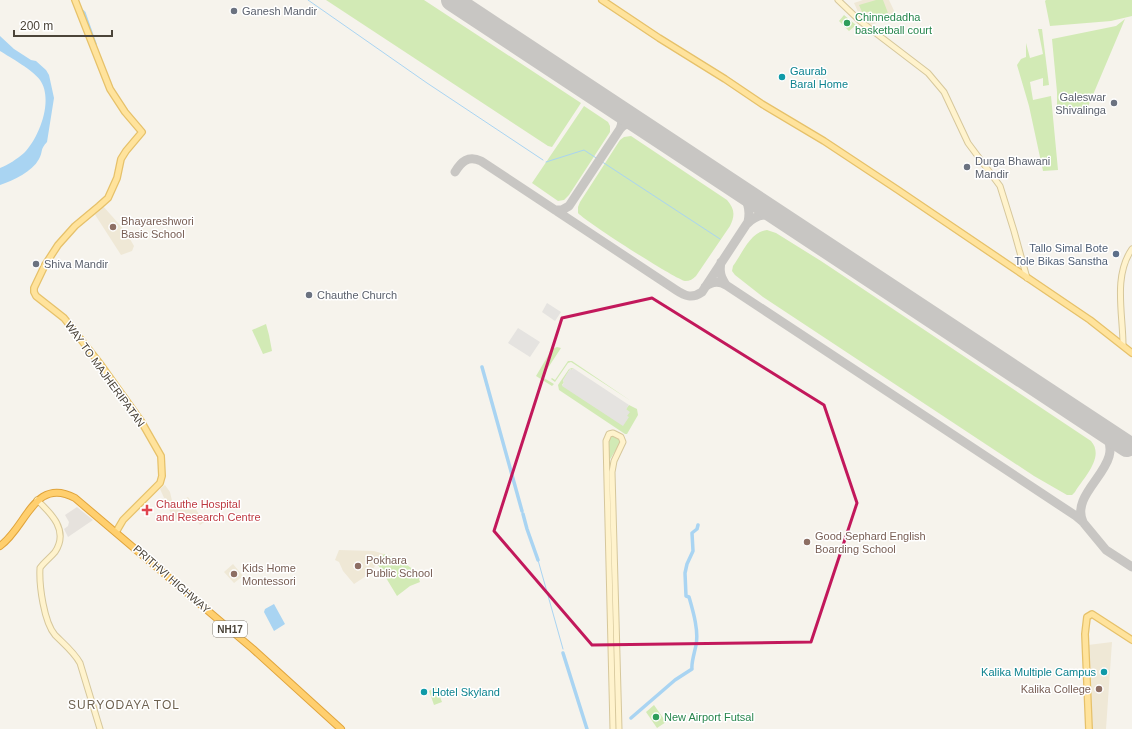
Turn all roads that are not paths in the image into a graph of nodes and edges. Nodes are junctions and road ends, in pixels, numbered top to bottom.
1 (75, 0) edge
2 (602, 0) edge
3 (838, 0) edge
4 (1132, 249) edge
5 (1027, 278) junction
6 (1123, 345) junction
7 (1132, 353) edge
8 (37, 500) junction
9 (116, 532) junction
10 (0, 546) edge
11 (1132, 640) edge
12 (100, 729) edge
13 (341, 729) edge
14 (613, 729) edge
15 (619, 729) edge
16 (1089, 729) edge

1 - 9 main road, WAY TO MAJHERIPATAN
2 - 5 main road
3 - 5 street
4 - 6 street
5 - 6 main road
6 - 7 main road
8 - 9 highway, PRITHVI HIGHWAY / NH17
8 - 10 highway
8 - 12 street
9 - 13 highway, PRITHVI HIGHWAY / NH17
11 - 16 main road
14 - 15 street

